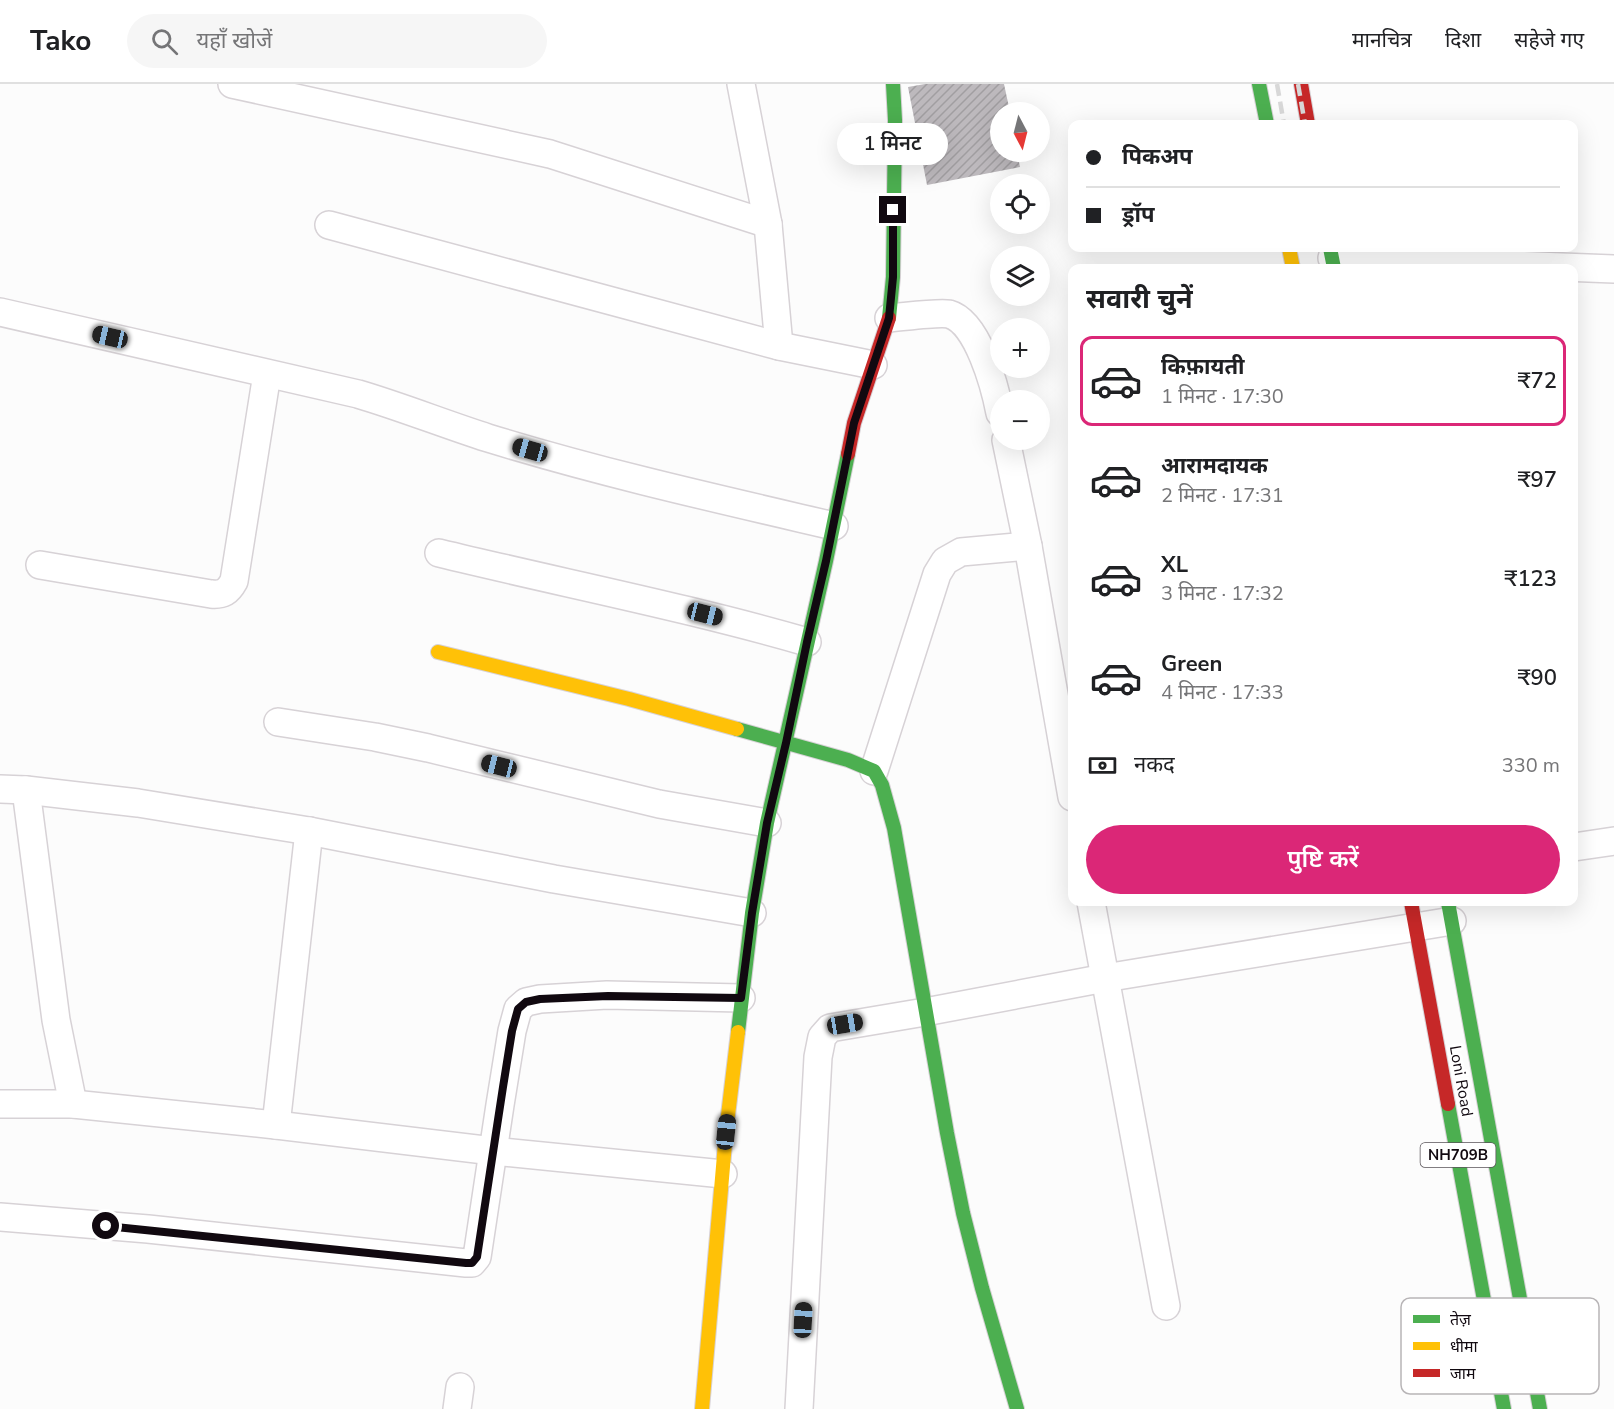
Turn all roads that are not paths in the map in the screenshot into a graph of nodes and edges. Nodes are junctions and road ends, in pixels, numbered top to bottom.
1 (232, 84) edge
2 (741, 84) edge
3 (893, 84) edge
4 (1259, 84) edge
5 (1301, 84) edge
6 (1266, 120) edge
7 (1307, 120) edge
8 (768, 224) junction
9 (330, 225) dead end
10 (1332, 258) edge
11 (1486, 264) edge
12 (1578, 268) edge
13 (1614, 269) edge
14 (0, 312) edge
15 (889, 318) junction
16 (779, 346) junction
17 (873, 365) junction
18 (267, 374) junction
19 (995, 390) edge
20 (1008, 450) edge
21 (834, 526) junction
22 (1028, 546) junction
23 (439, 553) dead end
24 (40, 565) dead end
25 (807, 642) junction
26 (438, 652) dead end
27 (278, 722) dead end
28 (786, 743) junction
29 (874, 771) junction
30 (1068, 774) edge
31 (13, 789) edge
32 (767, 823) junction
33 (309, 831) junction
34 (1614, 841) edge
35 (1578, 846) edge
36 (1092, 906) edge
37 (1450, 911) edge
38 (752, 913) junction
39 (1414, 914) edge
40 (1105, 978) junction
41 (741, 998) junction
42 (926, 1012) junction
43 (0, 1104) edge
44 (73, 1104) junction
45 (276, 1125) junction
46 (492, 1151) junction
47 (723, 1174) junction
48 (0, 1216) edge
49 (1484, 1298) edge
50 (1520, 1298) edge
51 (1166, 1306) dead end
52 (1501, 1394) edge
53 (1537, 1394) edge
54 (702, 1409) edge
55 (799, 1409) edge
56 (1017, 1409) edge
57 (1504, 1409) edge
58 (1540, 1409) edge

1 - 8 street
2 - 8 street
3 - 15 main road
4 - 6 main road
5 - 7 main road
8 - 16 street
9 - 16 street
10 - 11 street
12 - 13 street
14 - 18 street
15 - 17 main road
15 - 19 street
16 - 17 street
17 - 21 main road
18 - 21 street
18 - 24 street
20 - 22 street
21 - 25 main road
22 - 29 street
22 - 30 street
23 - 25 street
25 - 28 main road
26 - 28 main road
27 - 32 street
28 - 29 main road
28 - 32 main road
29 - 42 main road
31 - 33 street
31 - 44 street
32 - 38 main road
33 - 38 street
33 - 45 street
34 - 35 street
36 - 40 street
37 - 39 street
37 - 50 main road, Loni Road / NH709B
38 - 41 main road
39 - 40 street
39 - 49 main road, Loni Road / NH709B
40 - 42 street
40 - 51 street
41 - 46 street
41 - 47 main road
42 - 55 street
42 - 56 main road
43 - 44 street
44 - 45 street
45 - 46 street
46 - 47 street
46 - 48 street
47 - 54 main road
52 - 57 main road, Loni Road / NH709B
53 - 58 main road, Loni Road / NH709B

